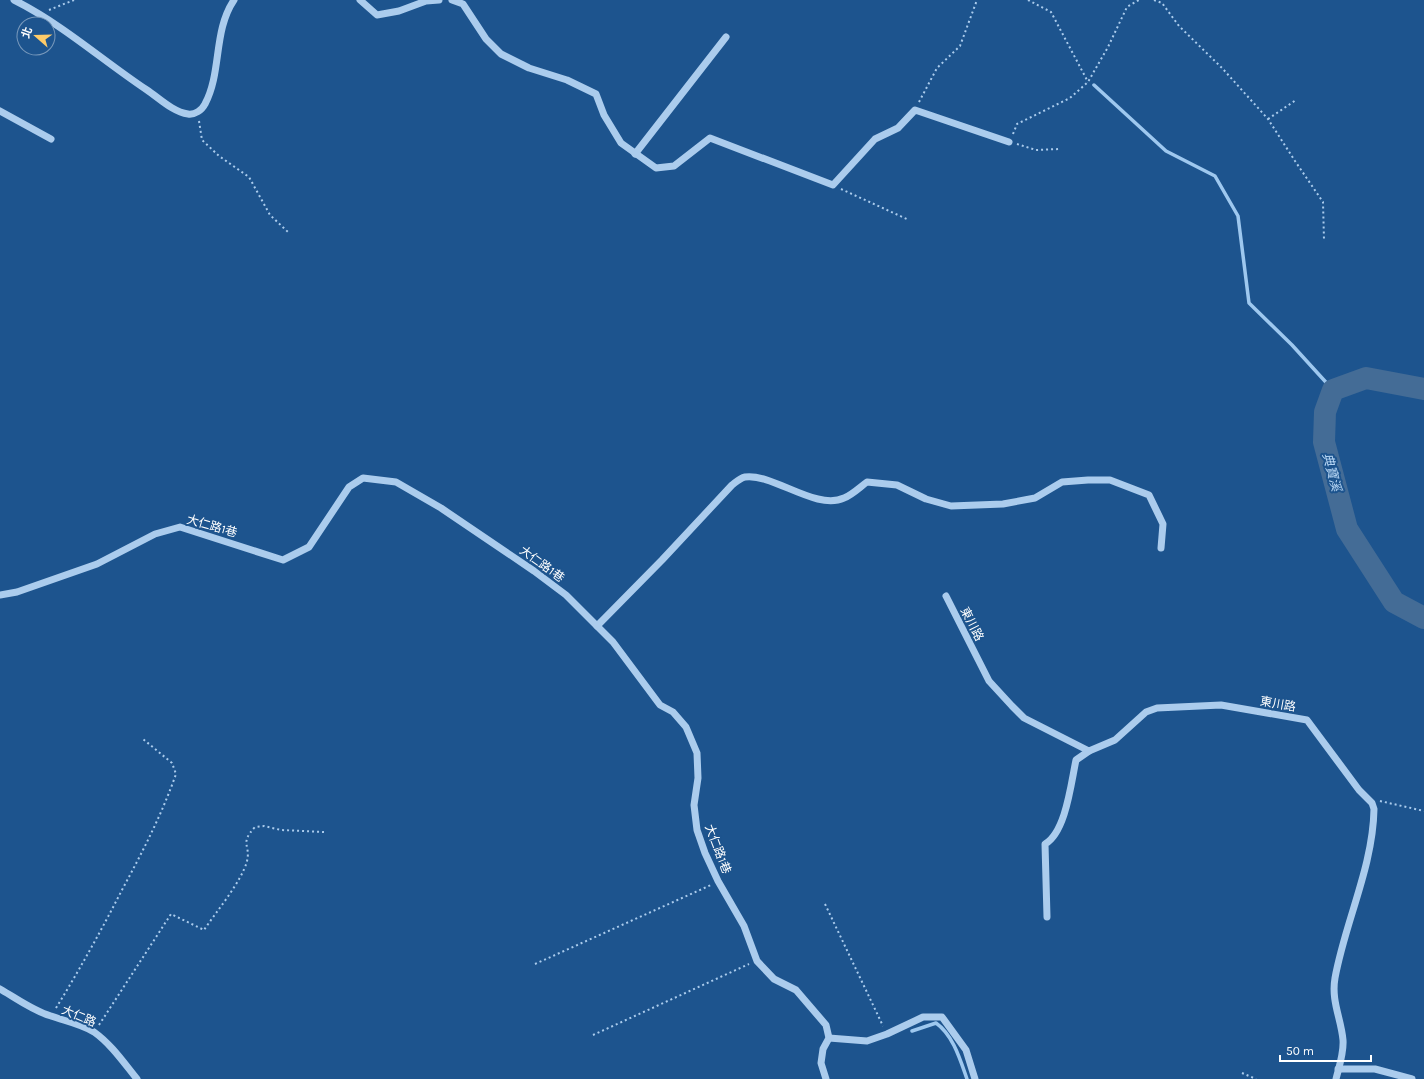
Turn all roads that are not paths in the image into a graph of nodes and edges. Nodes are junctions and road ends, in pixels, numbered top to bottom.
1 (14, 0) edge
2 (234, 0) edge
3 (360, 0) edge
4 (439, 0) edge
5 (452, 0) edge
6 (726, 37) dead end
7 (0, 111) edge
8 (51, 139) dead end
9 (1009, 142) road end
10 (635, 154) junction
11 (1161, 548) dead end
12 (0, 595) edge
13 (946, 596) dead end
14 (597, 626) junction
15 (1089, 751) junction
16 (1046, 917) dead end
17 (0, 989) edge
18 (829, 1038) junction
19 (1338, 1069) junction
20 (138, 1079) edge
21 (826, 1079) edge
22 (975, 1079) edge
23 (1336, 1079) edge
24 (1412, 1079) edge

1 - 2 lane
3 - 4 lane
5 - 10 lane
6 - 10 lane
7 - 8 lane
9 - 10 lane
11 - 14 lane
12 - 14 lane, 大仁路1巷
13 - 15 lane, 東川路
14 - 18 lane, 大仁路1巷
15 - 16 lane
15 - 19 lane, 東川路
17 - 20 lane, 大仁路
18 - 21 lane
18 - 22 lane
19 - 23 lane, 東川路
19 - 24 lane

